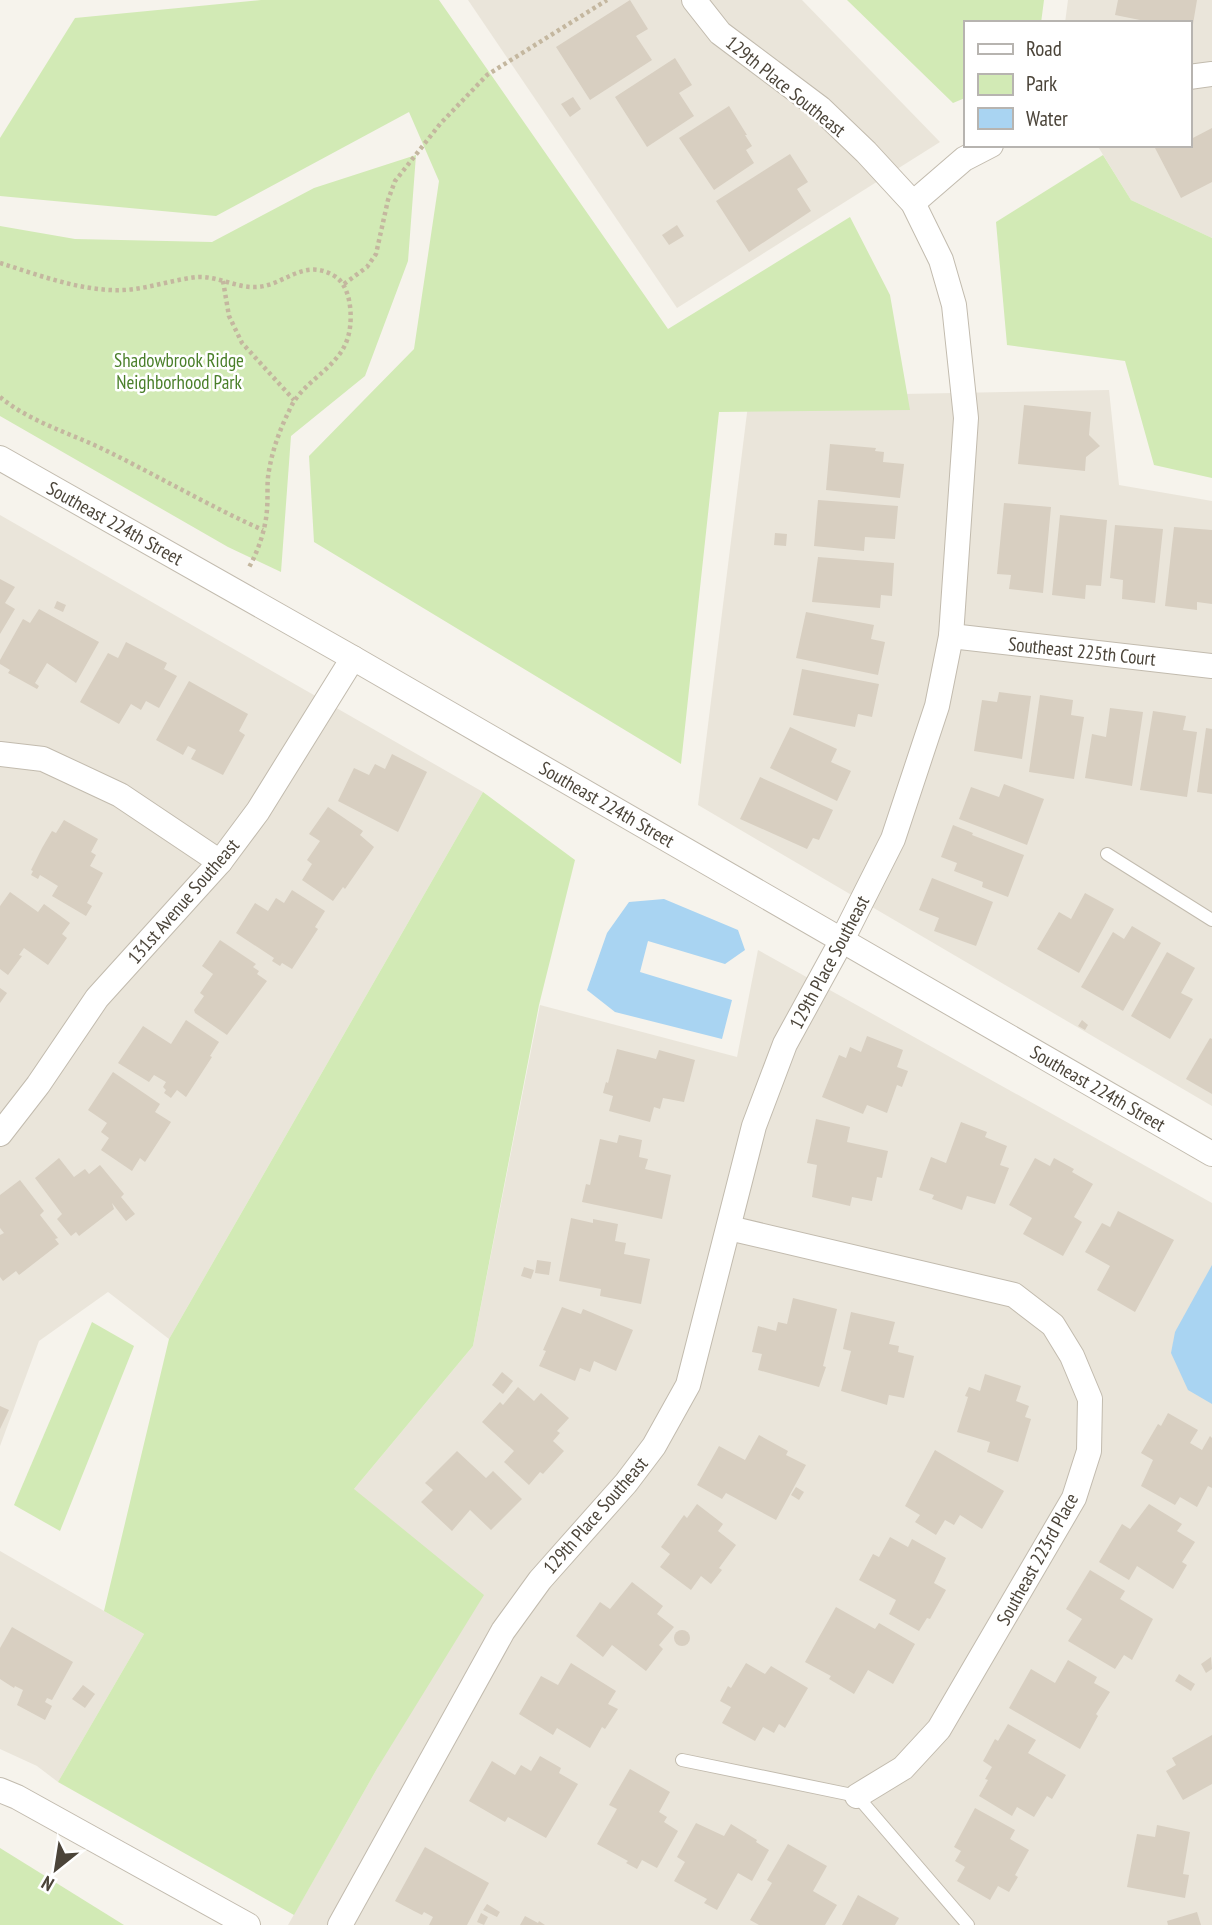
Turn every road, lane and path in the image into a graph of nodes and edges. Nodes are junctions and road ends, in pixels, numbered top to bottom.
1 (607, 0) edge
2 (694, 0) edge
3 (1212, 74) edge
4 (1191, 77) edge
5 (987, 147) edge
6 (913, 203) junction
7 (0, 263) edge
8 (223, 281) junction
9 (344, 284) junction
10 (0, 397) edge
11 (294, 400) junction
12 (0, 458) edge
13 (263, 530) junction
14 (235, 591) junction
15 (951, 636) junction
16 (354, 658) junction
17 (1212, 666) edge
18 (0, 754) edge
19 (1107, 854) dead end
20 (220, 862) junction
21 (1212, 920) edge
22 (842, 940) junction
23 (0, 1134) edge
24 (1212, 1154) edge
25 (729, 1228) junction
26 (682, 1760) dead end
27 (0, 1790) edge
28 (857, 1796) junction
29 (248, 1925) edge
30 (340, 1925) edge
31 (968, 1925) edge

1 - 9 path
2 - 6 street, 129th Place Southeast
3 - 4 street
5 - 6 street
6 - 15 street, 129th Place Southeast
7 - 8 path
8 - 9 path
8 - 11 path
9 - 11 path
10 - 13 path
11 - 13 path
12 - 14 street, Southeast 224th Street
13 - 14 path
14 - 16 street, Southeast 224th Street
15 - 17 street, Southeast 225th Court
15 - 22 street, 129th Place Southeast
16 - 20 street, 131st Avenue Southeast
16 - 22 street, Southeast 224th Street
18 - 20 street
19 - 21 lane
20 - 23 street, 131st Avenue Southeast
22 - 24 street, Southeast 224th Street
22 - 25 street, 129th Place Southeast
25 - 28 street, Southeast 223rd Place
25 - 30 street, 129th Place Southeast
26 - 28 lane
27 - 29 street
28 - 31 lane

